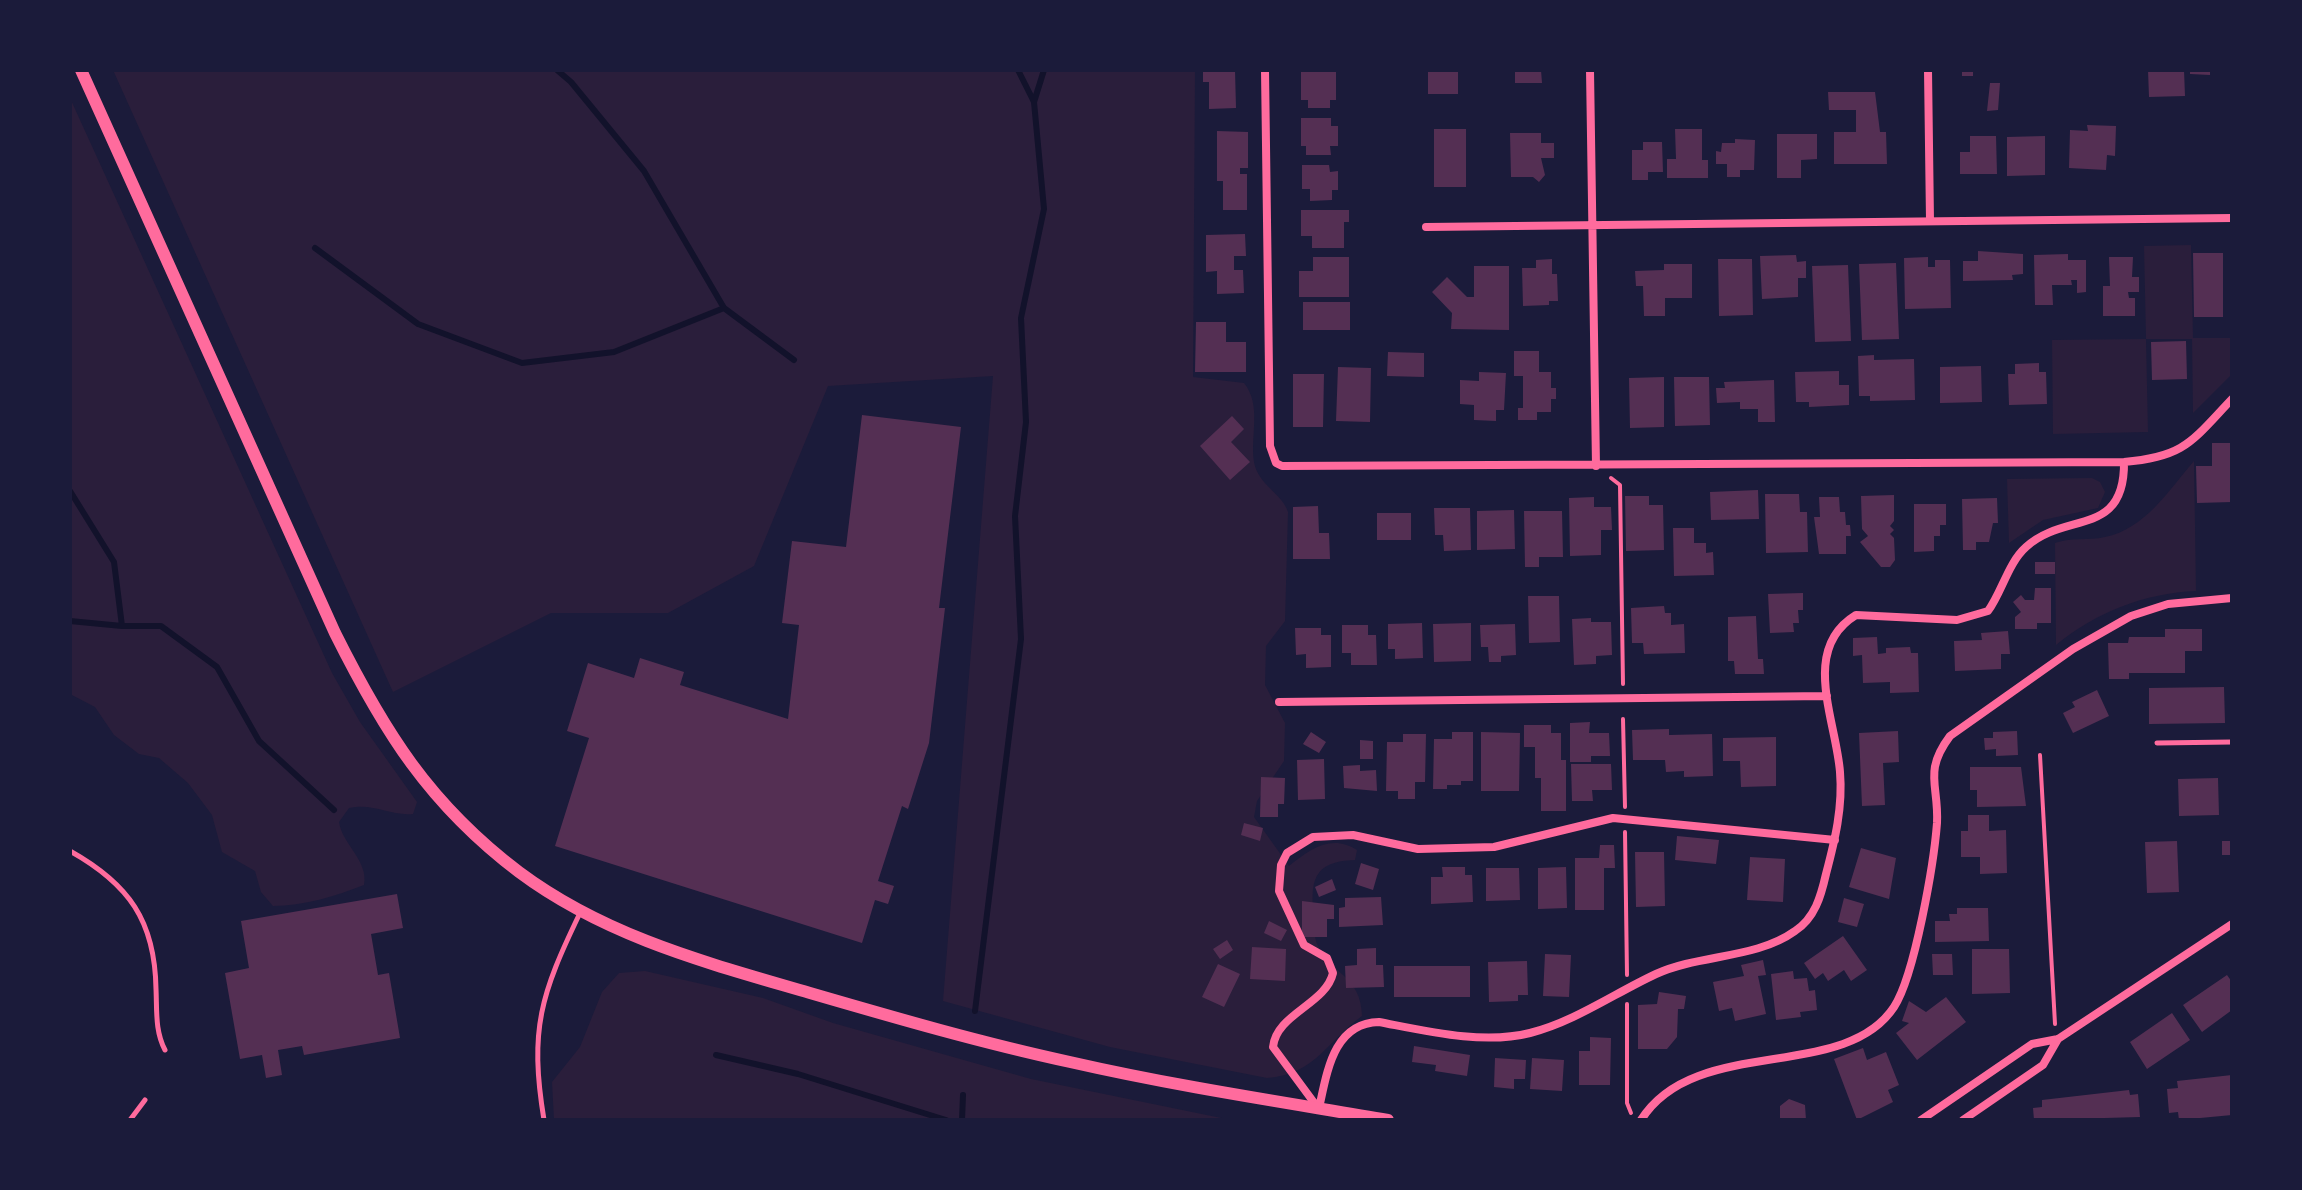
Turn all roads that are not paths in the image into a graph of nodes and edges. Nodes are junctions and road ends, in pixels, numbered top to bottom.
1 (81, 70) edge
2 (1265, 70) edge
3 (1590, 70) edge
4 (1928, 70) edge
5 (2232, 218) edge
6 (1930, 221) junction
7 (1426, 227) dead end
8 (1592, 227) junction
9 (2232, 399) edge
10 (2124, 462) junction
11 (1596, 466) junction
12 (2232, 598) edge
13 (1827, 696) junction
14 (1279, 702) dead end
15 (2232, 742) edge
16 (2157, 743) dead end
17 (1835, 840) junction
18 (70, 851) edge
19 (581, 912) junction
20 (2232, 924) edge
21 (2058, 1039) junction
22 (165, 1050) dead end
23 (145, 1100) dead end
24 (1319, 1108) junction
25 (130, 1120) edge
26 (544, 1120) edge
27 (1388, 1120) edge
28 (1641, 1120) edge
29 (1921, 1120) edge
30 (1963, 1120) edge

1 - 19 main road
2 - 11 street
3 - 8 street
4 - 6 street
5 - 6 street
6 - 8 street
7 - 8 street
8 - 11 street
9 - 10 street
10 - 11 street
10 - 13 street
12 - 28 street
13 - 14 street
13 - 17 street
15 - 16 lane
17 - 24 street
17 - 24 street
18 - 22 lane
19 - 24 main road
19 - 26 lane
20 - 21 street
21 - 29 street
21 - 30 street
23 - 25 lane
24 - 27 main road

